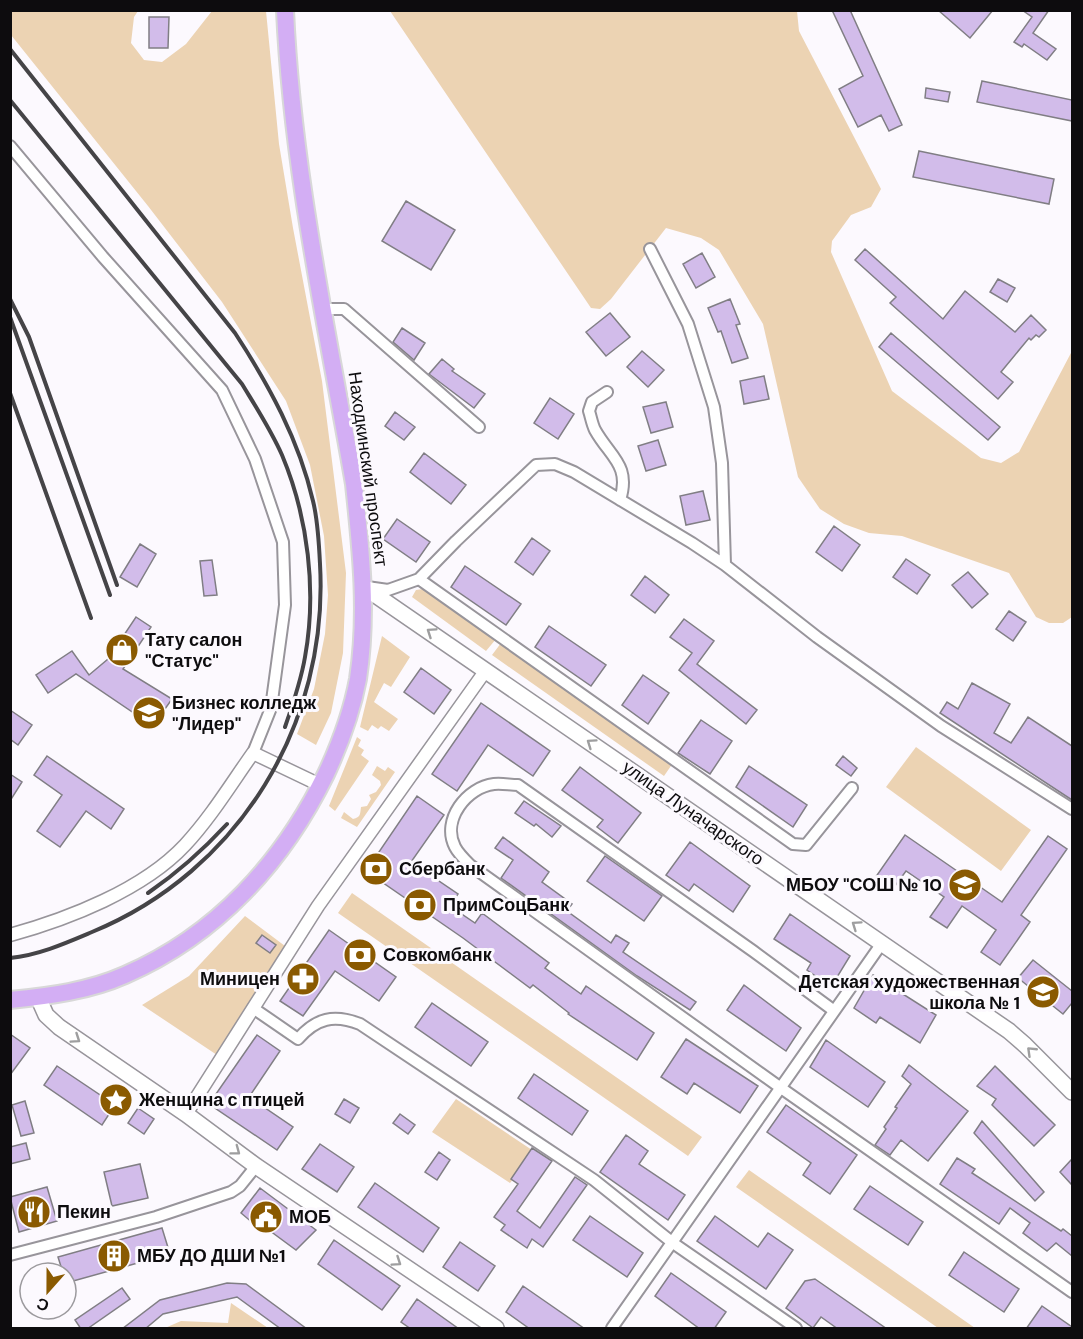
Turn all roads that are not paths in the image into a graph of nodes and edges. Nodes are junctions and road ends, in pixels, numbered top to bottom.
1 (285, 10) edge
2 (10, 146) edge
3 (650, 249) dead end
4 (324, 309) junction
5 (607, 392) dead end
6 (479, 427) dead end
7 (620, 500) junction
8 (725, 565) junction
9 (419, 579) junction
10 (364, 587) junction
11 (486, 670) junction
12 (253, 753) junction
13 (320, 785) junction
14 (852, 788) dead end
15 (1072, 809) edge
16 (10, 935) edge
17 (882, 943) junction
18 (38, 998) junction
19 (10, 1000) edge
20 (253, 1008) junction
21 (833, 1010) junction
22 (781, 1088) junction
23 (1072, 1092) edge
24 (186, 1114) junction
25 (256, 1166) junction
26 (673, 1243) junction
27 (10, 1255) edge
28 (1072, 1292) edge
29 (496, 1329) edge
30 (612, 1329) edge
31 (796, 1329) edge

1 - 4 main road, Находкинский проспект
2 - 12 street
3 - 8 street
4 - 6 street
4 - 10 main road, Находкинский проспект
5 - 7 street
7 - 8 street
7 - 9 street
8 - 15 street
9 - 10 street
9 - 14 street
11 -> 10 main road, улица Луначарского
10 - 13 main road, Находкинский проспект
17 -> 11 main road, улица Луначарского
11 - 20 street
12 - 13 street
12 - 16 street
13 - 18 main road, Находкинский проспект
17 - 21 street
23 -> 17 main road, улица Луначарского
18 - 19 main road, Находкинский проспект
18 -> 24 main road
20 - 24 street
20 - 26 street
21 - 22 street
21 - 22 street
22 - 26 street
22 - 28 street
24 -> 25 main road
25 - 27 street
25 -> 29 main road
26 - 30 street
26 - 31 street

